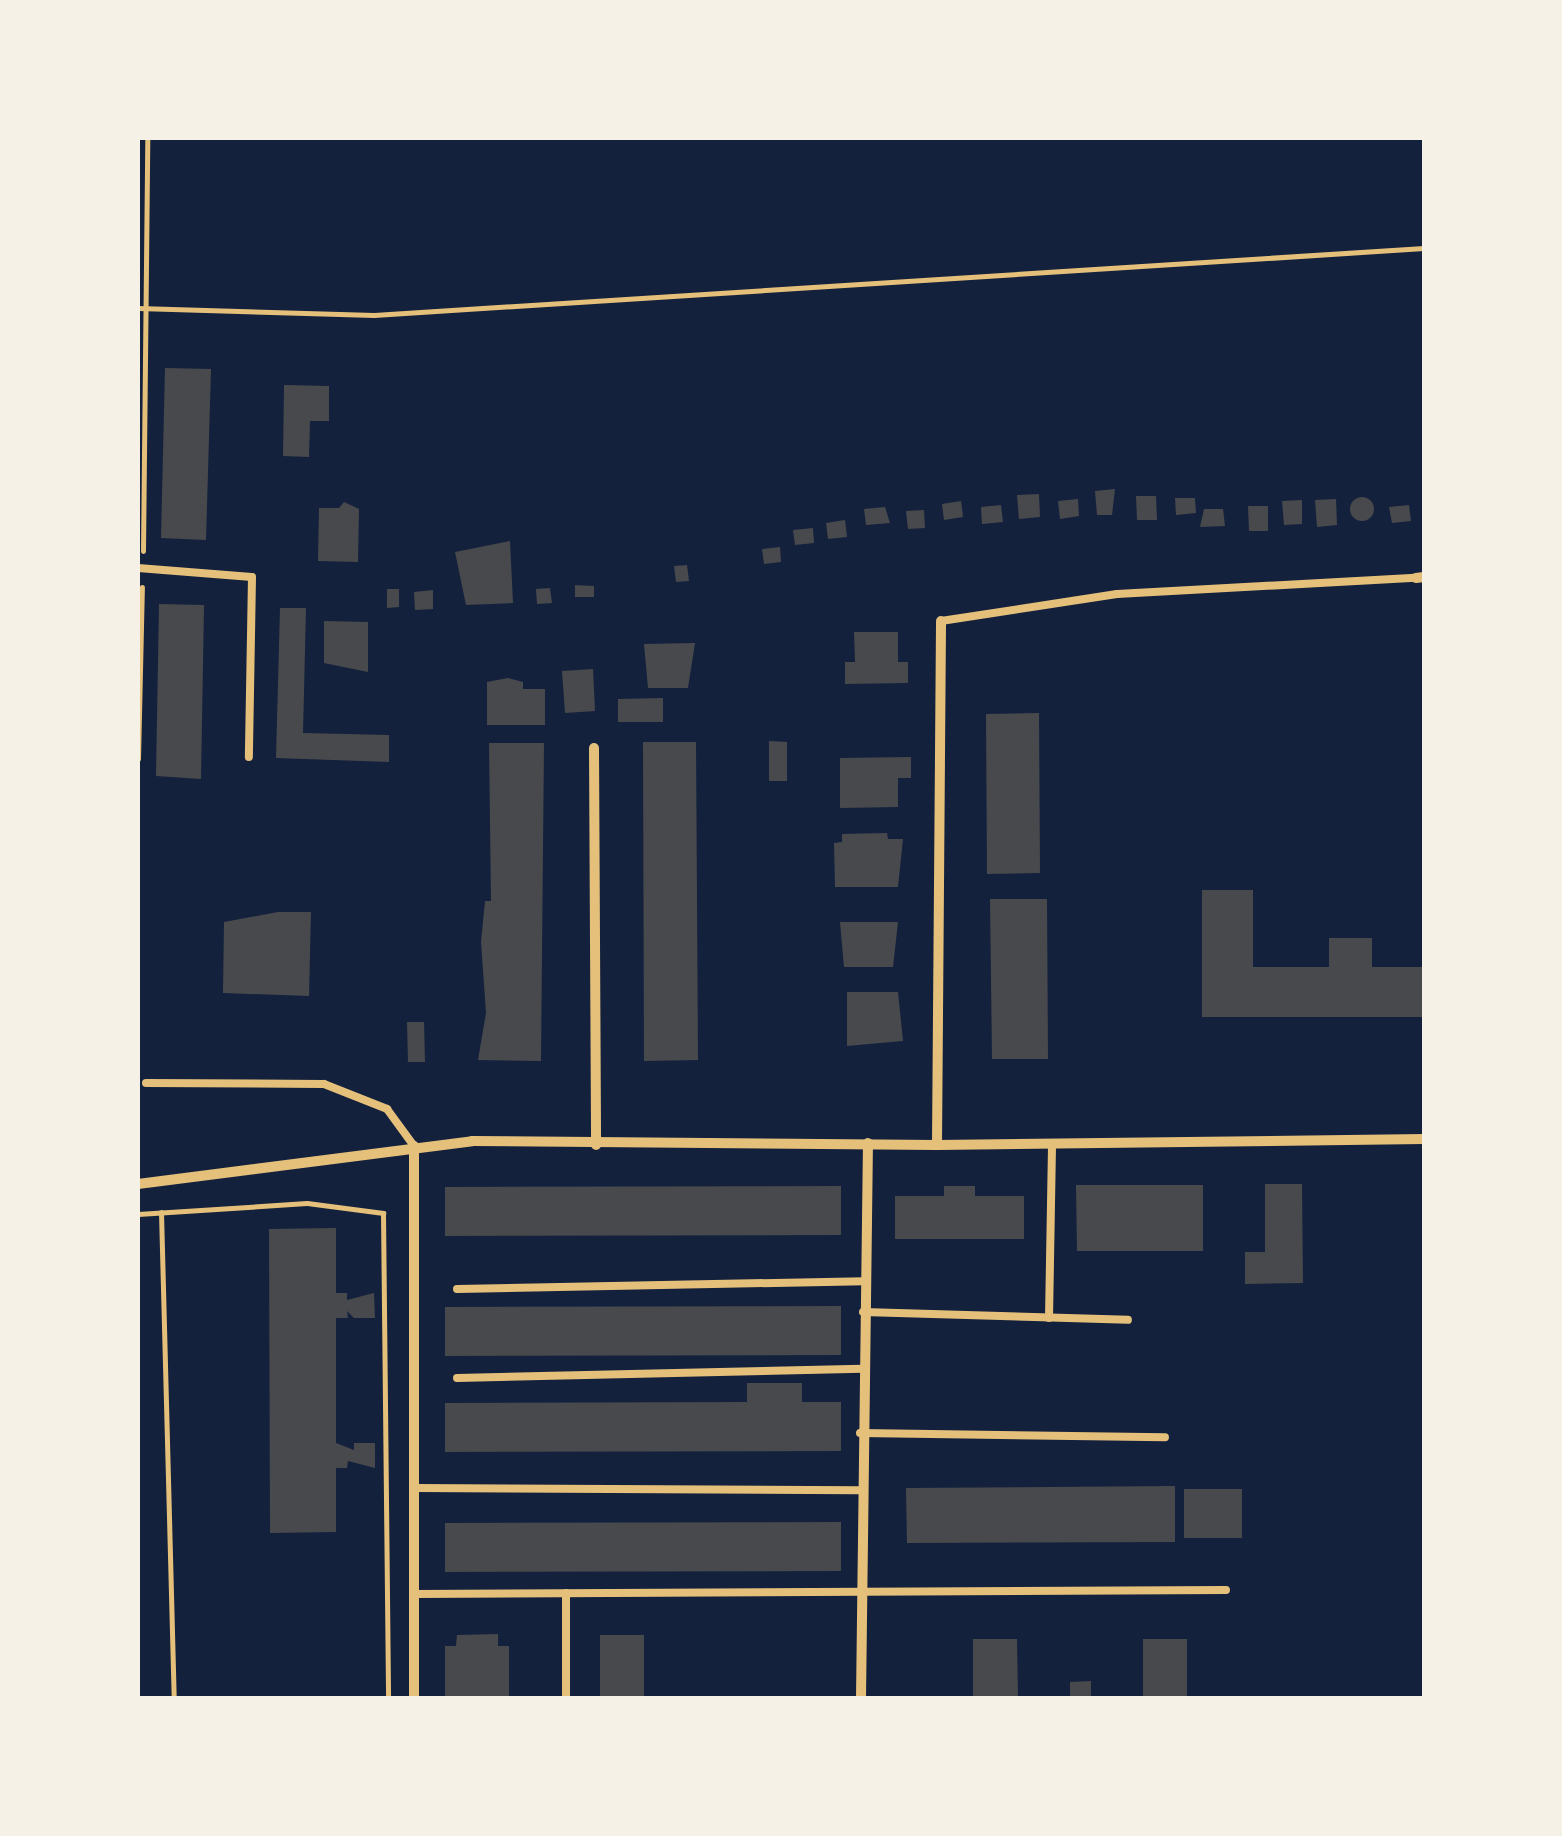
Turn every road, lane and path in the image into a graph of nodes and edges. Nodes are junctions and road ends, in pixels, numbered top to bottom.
1 (146, 138) edge
2 (1424, 248) edge
3 (141, 308) edge
4 (140, 568) edge
5 (1420, 577) edge
6 (941, 621) joint
7 (594, 748) dead end
8 (249, 757) dead end
9 (138, 759) edge
10 (146, 1083) dead end
11 (1424, 1140) edge
12 (868, 1143) junction
13 (1052, 1144) junction
14 (596, 1145) junction
15 (414, 1146) junction
16 (937, 1146) junction
17 (138, 1184) edge
18 (161, 1212) junction
19 (138, 1214) edge
20 (864, 1280) junction
21 (457, 1290) dead end
22 (863, 1312) junction
23 (1049, 1318) junction
24 (1128, 1320) dead end
25 (862, 1369) junction
26 (457, 1378) dead end
27 (860, 1433) junction
28 (1165, 1437) dead end
29 (416, 1488) junction
30 (859, 1490) junction
31 (1226, 1590) dead end
32 (860, 1591) junction
33 (414, 1594) junction
34 (566, 1594) junction
35 (174, 1698) edge
36 (388, 1698) edge
37 (414, 1698) edge
38 (566, 1698) edge
39 (861, 1698) edge

1 - 3 path
2 - 3 path
3 - 4 path
4 - 8 lane
4 - 9 path
5 - 6 lane
6 - 16 street
7 - 14 street
10 - 15 lane
11 - 13 street
12 - 14 street
12 - 16 street
12 - 20 street
13 - 16 street
13 - 23 lane
14 - 15 street
15 - 17 street
15 - 29 street
18 - 19 path
18 - 35 path
18 - 36 path
20 - 21 lane
20 - 22 street
22 - 23 lane
22 - 25 street
23 - 24 lane
25 - 26 lane
25 - 27 street
27 - 28 lane
27 - 30 street
29 - 30 lane
29 - 33 street
30 - 32 street
31 - 32 lane
32 - 34 lane
32 - 39 street
33 - 34 lane
33 - 37 street
34 - 38 lane

